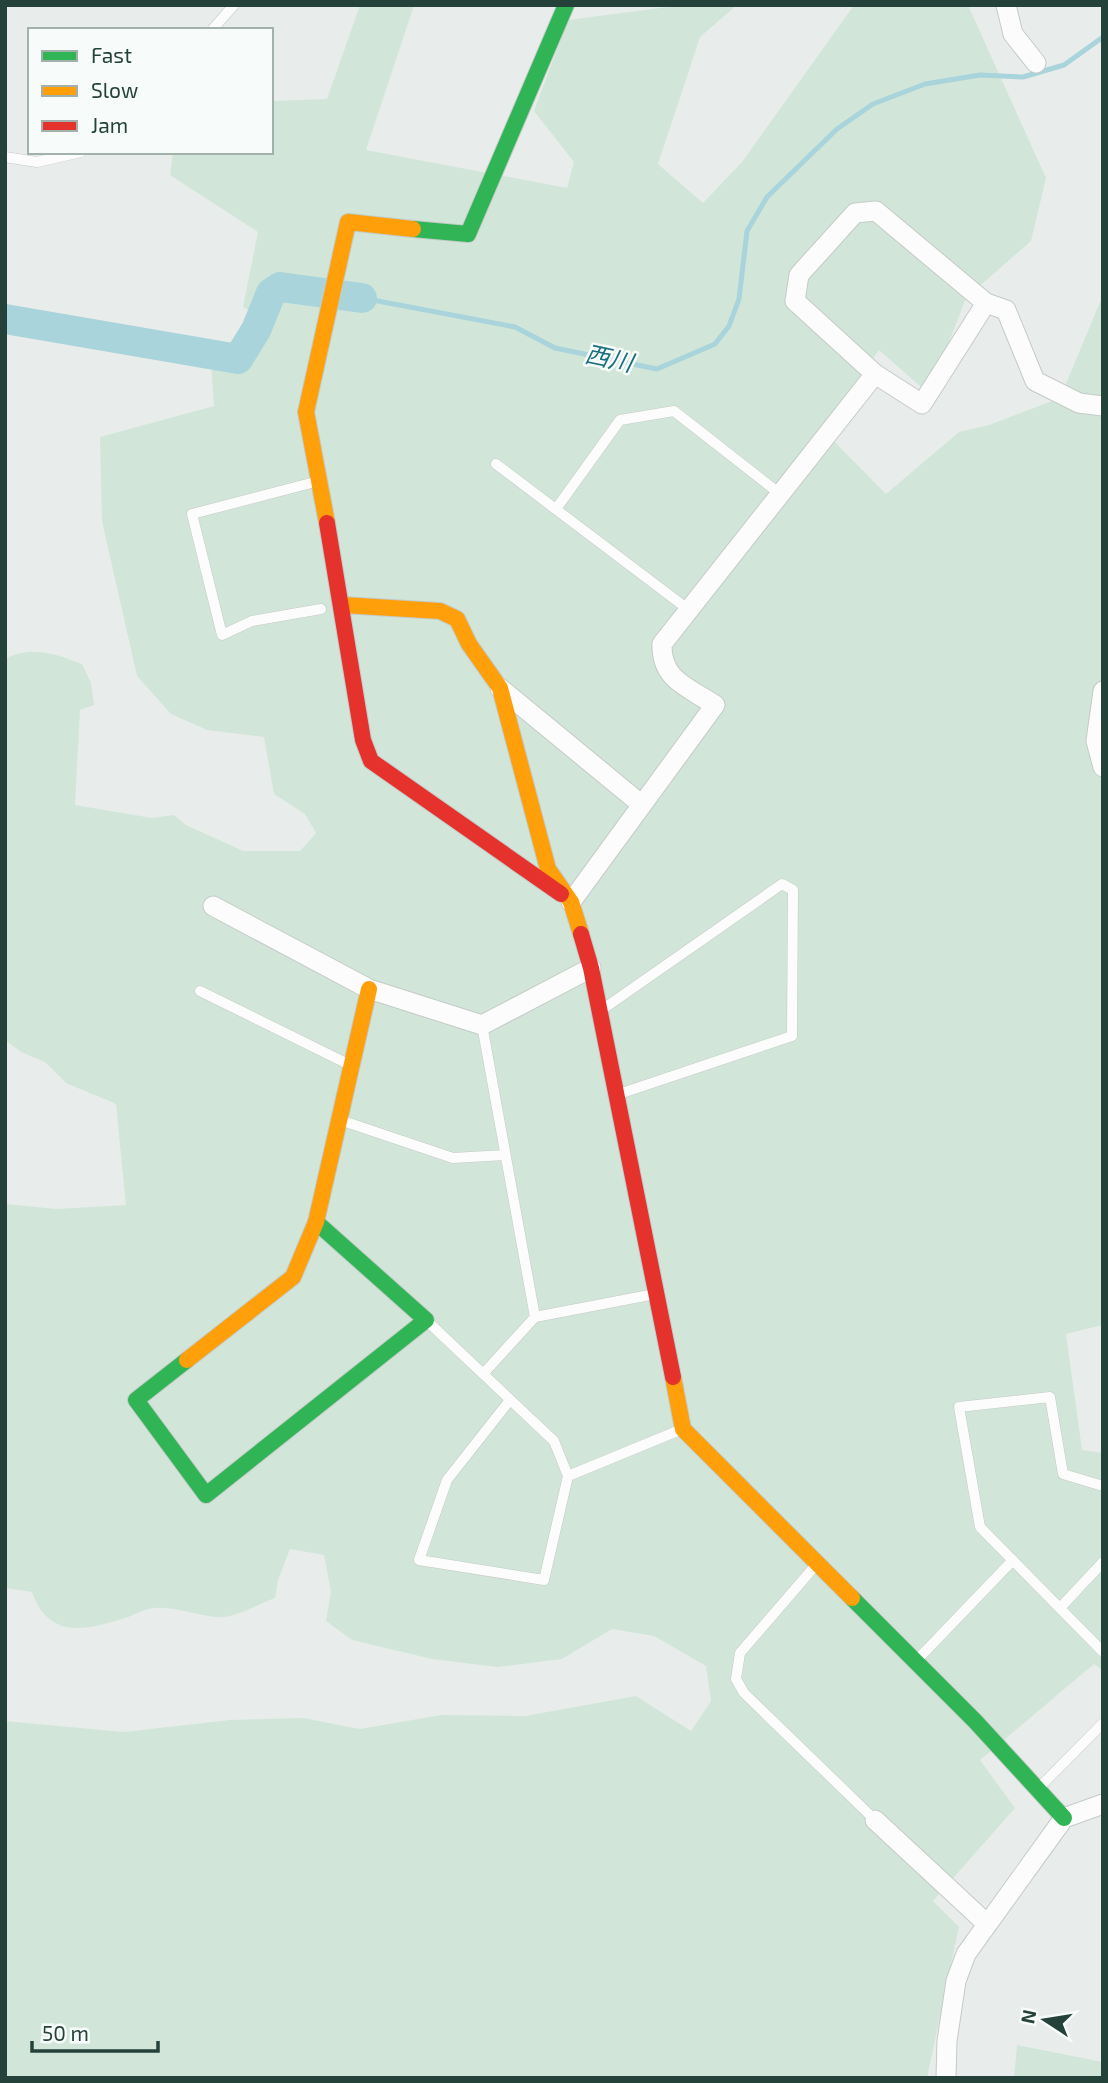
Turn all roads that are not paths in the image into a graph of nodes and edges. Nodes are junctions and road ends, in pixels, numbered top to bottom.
1 (234, 5) edge
2 (566, 5) edge
3 (1006, 5) edge
4 (214, 28) edge
5 (1035, 63) dead end
6 (72, 154) edge
7 (5, 157) edge
8 (986, 303) junction
9 (875, 374) junction
10 (1103, 406) edge
11 (496, 464) dead end
12 (319, 481) junction
13 (780, 494) junction
14 (556, 509) junction
15 (343, 605) junction
16 (321, 610) dead end
17 (689, 610) junction
18 (500, 688) junction
19 (1103, 691) edge
20 (1103, 767) edge
21 (642, 804) junction
22 (572, 902) junction
23 (213, 906) dead end
24 (591, 968) junction
25 (369, 989) junction
26 (200, 991) dead end
27 (599, 1011) junction
28 (482, 1025) junction
29 (352, 1066) junction
30 (616, 1095) junction
31 (340, 1119) junction
32 (505, 1154) junction
33 (316, 1222) junction
34 (656, 1294) junction
35 (535, 1317) junction
36 (426, 1320) junction
37 (483, 1374) junction
38 (510, 1399) junction
39 (682, 1429) junction
40 (568, 1476) junction
41 (1103, 1486) edge
42 (1013, 1560) junction
43 (1103, 1562) edge
44 (816, 1564) junction
45 (1059, 1608) junction
46 (1103, 1652) edge
47 (914, 1663) junction
48 (1103, 1723) edge
49 (1038, 1789) junction
50 (1103, 1804) edge
51 (1064, 1818) junction
52 (875, 1820) joint
53 (986, 1923) junction
54 (946, 2078) edge

1 - 4 lane
2 - 12 street
3 - 5 street
6 - 7 lane
8 - 9 street
8 - 9 street
8 - 10 street
9 - 13 street
11 - 14 lane
12 - 15 street
12 - 16 lane
13 - 14 lane
13 - 17 street
14 - 17 lane
15 - 18 street
15 - 22 street
17 - 21 street
18 - 21 street
18 - 22 street
19 - 20 street
21 - 22 street
22 - 24 street
23 - 25 street
24 - 27 street
24 - 28 street
25 - 28 street
25 - 29 street
26 - 29 lane
27 - 30 street
27 - 30 lane
28 - 32 lane
29 - 31 street
30 - 34 street
31 - 32 lane
31 - 33 street
32 - 35 lane
33 - 36 street
33 - 36 street
34 - 35 lane
34 - 39 street
35 - 37 lane
36 - 37 lane
37 - 38 lane
38 - 40 lane
38 - 40 lane
39 - 40 lane
39 - 44 street
41 - 42 lane
42 - 45 lane
42 - 47 lane
43 - 45 lane
44 - 47 street
44 - 52 lane
45 - 46 lane
47 - 49 street
48 - 49 lane
49 - 51 street
50 - 51 street
51 - 53 street
52 - 53 street
53 - 54 street

